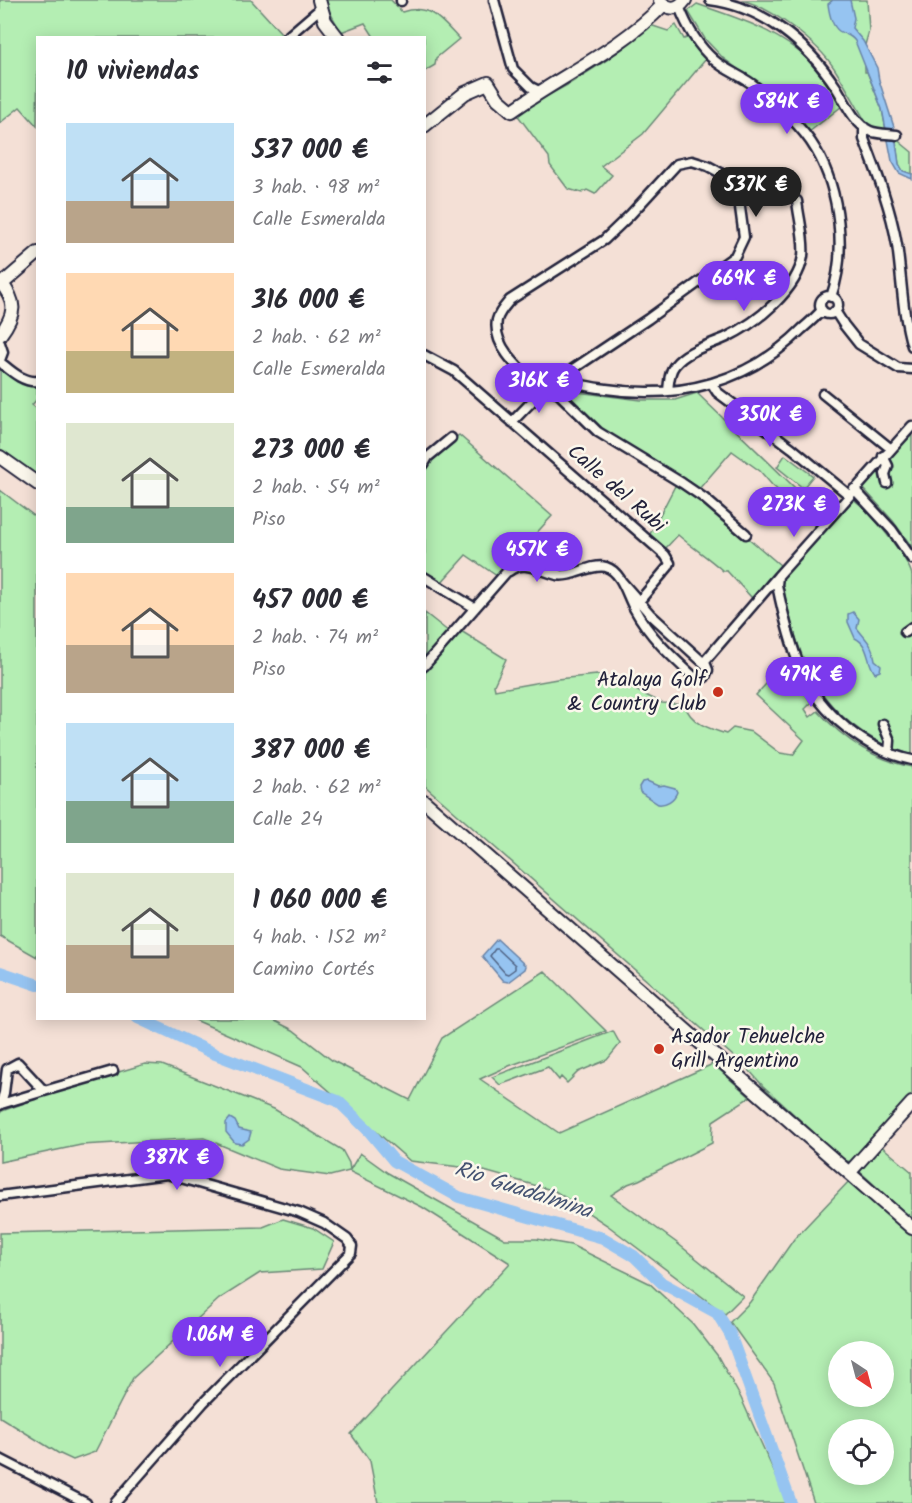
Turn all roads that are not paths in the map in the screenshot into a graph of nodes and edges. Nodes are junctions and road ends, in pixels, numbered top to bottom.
1 (494, 0) edge
2 (711, 0) edge
3 (661, 3) edge
4 (682, 3) edge
5 (320, 4) edge
6 (288, 36) edge
7 (336, 36) edge
8 (539, 91) junction
9 (426, 124) edge
10 (864, 127) junction
11 (897, 135) dead end
12 (797, 201) dead end
13 (36, 255) edge
14 (36, 265) edge
15 (4, 286) edge
16 (831, 297) junction
17 (822, 310) junction
18 (836, 311) junction
19 (0, 335) edge
20 (0, 343) edge
21 (912, 346) edge
22 (426, 356) edge
23 (0, 361) edge
24 (912, 369) edge
25 (562, 378) junction
26 (36, 381) edge
27 (712, 384) junction
28 (546, 387) junction
29 (668, 391) junction
30 (823, 394) dead end
31 (512, 422) junction
32 (912, 426) edge
33 (451, 438) dead end
34 (890, 448) junction
35 (883, 456) junction
36 (0, 457) edge
37 (426, 460) edge
38 (36, 483) edge
39 (887, 483) dead end
40 (852, 492) junction
41 (746, 534) dead end
42 (912, 559) edge
43 (778, 576) junction
44 (426, 578) edge
45 (636, 605) junction
46 (475, 608) junction
47 (704, 662) junction
48 (426, 664) edge
49 (883, 724) dead end
50 (889, 753) junction
51 (912, 760) edge
52 (426, 803) edge
53 (113, 1071) dead end
54 (44, 1091) junction
55 (912, 1103) edge
56 (0, 1104) edge
57 (849, 1173) junction
58 (0, 1196) edge
59 (912, 1228) edge
60 (0, 1459) edge
61 (86, 1503) edge
62 (115, 1503) edge

1 - 8 street
2 - 10 street
3 - 4 main road
3 - 8 main road
4 - 16 street
5 - 6 street
5 - 7 main road
8 - 9 main road
10 - 11 street
10 - 21 street
12 - 29 street
13 - 15 main road
14 - 15 main road
15 - 19 main road
16 - 17 street
16 - 18 street
17 - 18 street
17 - 27 street
18 - 24 street
20 - 23 street
22 - 31 street, Calle del Rubi
23 - 26 street
25 - 28 street
25 - 28 street
25 - 29 street
27 - 29 street
27 - 40 street
28 - 31 street
28 - 41 street
30 - 34 street
31 - 45 street, Calle del Rubi
32 - 34 street
33 - 37 street
34 - 35 street
35 - 39 street
35 - 40 street
36 - 38 main road
40 - 42 street
40 - 43 street
43 - 47 street
43 - 50 street
44 - 46 street
45 - 46 street
45 - 47 street
45 - 47 street
46 - 48 street
49 - 50 street
50 - 51 street
52 - 57 main road
53 - 54 street
54 - 56 street
54 - 56 street
55 - 57 main road
57 - 59 main road
58 - 62 street
60 - 61 street

